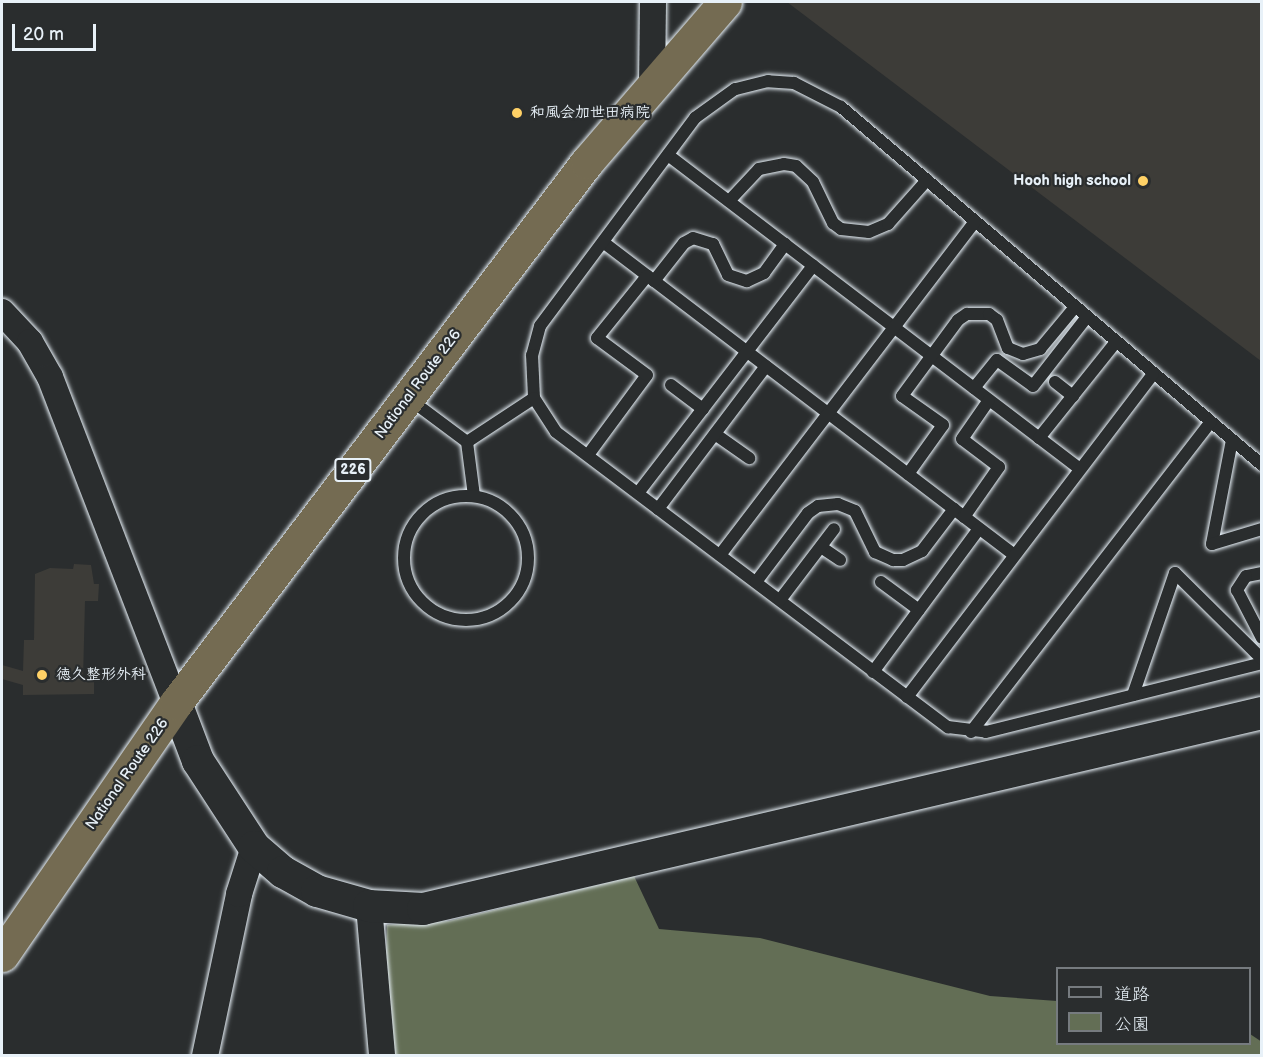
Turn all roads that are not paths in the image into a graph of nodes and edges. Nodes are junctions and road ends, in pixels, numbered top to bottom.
1 (653, 2) edge
2 (725, 2) edge
3 (652, 84) junction
4 (668, 155) junction
5 (927, 180) junction
6 (729, 201) junction
7 (975, 221) junction
8 (603, 242) junction
9 (785, 244) junction
10 (813, 266) junction
11 (651, 278) junction
12 (1076, 307) junction
13 (2, 312) edge
14 (1087, 317) junction
15 (894, 327) junction
16 (1116, 342) junction
17 (746, 351) junction
18 (931, 356) junction
19 (766, 366) junction
20 (1153, 374) junction
21 (1055, 382) dead end
22 (671, 385) dead end
23 (974, 388) junction
24 (1073, 396) junction
25 (408, 398) junction
26 (534, 398) junction
27 (989, 400) junction
28 (703, 409) junction
29 (828, 413) junction
30 (1211, 422) junction
31 (715, 434) junction
32 (1039, 438) junction
33 (1232, 440) junction
34 (468, 442) junction
35 (588, 455) junction
36 (749, 458) dead end
37 (1262, 465) edge
38 (1080, 469) junction
39 (908, 474) junction
40 (638, 493) junction
41 (474, 496) junction
42 (658, 509) junction
43 (959, 513) junction
44 (834, 529) dead end
45 (980, 529) junction
46 (1262, 529) edge
47 (821, 547) junction
48 (1013, 554) junction
49 (720, 555) junction
50 (840, 560) dead end
51 (1262, 573) edge
52 (756, 582) junction
53 (881, 582) dead end
54 (780, 600) junction
55 (920, 610) junction
56 (1262, 638) edge
57 (1262, 661) edge
58 (873, 672) junction
59 (1133, 695) junction
60 (907, 697) junction
61 (176, 703) junction
62 (1262, 713) edge
63 (971, 732) junction
64 (254, 847) junction
65 (369, 906) junction
66 (2, 955) edge
67 (205, 1056) edge
68 (382, 1056) edge

1 - 3 street
2 - 3 highway, National Route 226 / 226
3 - 25 highway, National Route 226 / 226
4 - 5 lane
4 - 6 lane
4 - 8 lane
5 - 6 lane
5 - 7 lane
6 - 9 lane
7 - 12 lane
7 - 15 lane
8 - 11 lane
8 - 26 lane
9 - 10 lane
9 - 11 lane
10 - 15 lane
10 - 17 lane
11 - 17 lane
11 - 35 lane
12 - 14 lane
12 - 18 lane
13 - 61 street
14 - 16 lane
14 - 23 lane
15 - 18 lane
15 - 29 lane
16 - 20 lane
16 - 24 lane
17 - 19 lane
17 - 28 lane
18 - 23 lane
18 - 39 lane
19 - 29 lane
19 - 31 lane
20 - 30 lane
20 - 38 lane
21 - 24 lane
22 - 28 lane
23 - 27 lane
24 - 32 lane
25 - 34 lane
25 - 61 highway, National Route 226 / 226
26 - 34 lane
26 - 35 lane
27 - 32 lane
27 - 43 lane
28 - 40 lane
29 - 39 lane
29 - 49 lane
30 - 33 lane
30 - 63 lane
31 - 36 lane
31 - 42 lane
32 - 38 lane
33 - 37 lane
33 - 46 lane
34 - 41 lane
35 - 40 lane
38 - 48 lane
39 - 43 lane
40 - 42 lane
41 - 41 lane
42 - 49 lane
43 - 45 lane
43 - 52 lane
44 - 47 lane
45 - 48 lane
45 - 55 lane
47 - 50 lane
47 - 54 lane
48 - 60 lane
49 - 52 lane
51 - 56 lane
52 - 54 lane
53 - 55 lane
54 - 58 lane
55 - 58 lane
57 - 59 lane
57 - 59 lane
58 - 60 lane
59 - 63 lane
60 - 63 lane
61 - 64 street
61 - 66 highway, National Route 226 / 226
62 - 65 street
64 - 65 street
64 - 67 street
65 - 68 street

